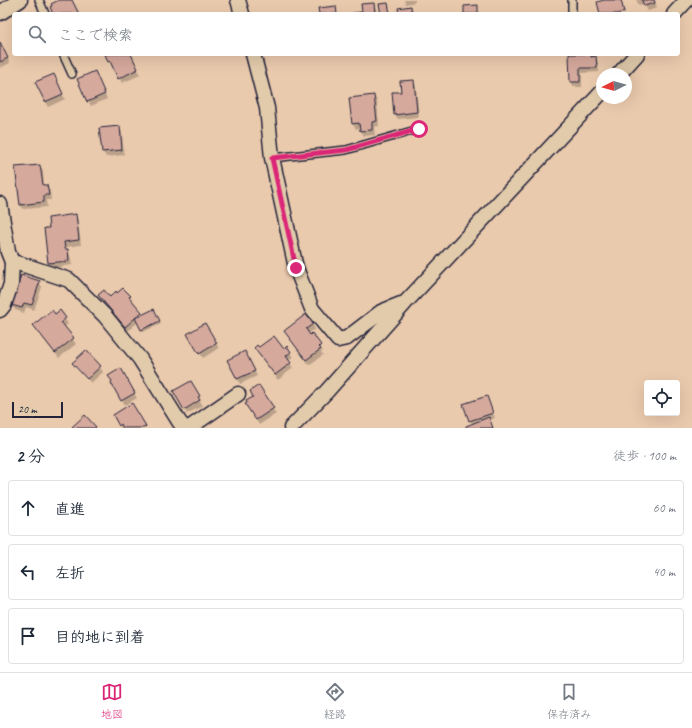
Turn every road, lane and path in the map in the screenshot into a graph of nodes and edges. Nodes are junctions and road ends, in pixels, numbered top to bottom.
1 (20, 0) edge
2 (39, 0) edge
3 (238, 0) edge
4 (572, 0) edge
5 (687, 0) edge
6 (44, 12) edge
7 (241, 12) edge
8 (572, 12) edge
9 (676, 12) edge
10 (0, 13) edge
11 (64, 56) edge
12 (253, 56) edge
13 (635, 56) edge
14 (624, 68) edge
15 (72, 74) dead end
16 (596, 98) edge
17 (419, 129) dead end
18 (272, 158) junction
19 (0, 204) edge
20 (12, 262) junction
21 (405, 303) junction
22 (0, 310) edge
23 (238, 394) dead end
24 (182, 427) edge
25 (291, 428) edge

1 - 10 street
2 - 6 lane
3 - 7 street
4 - 8 lane
5 - 9 street
11 - 15 lane
12 - 18 street
13 - 14 street
16 - 21 street
17 - 18 lane
18 - 21 street
19 - 20 street
20 - 22 street
20 - 24 street
21 - 25 street
23 - 24 street

